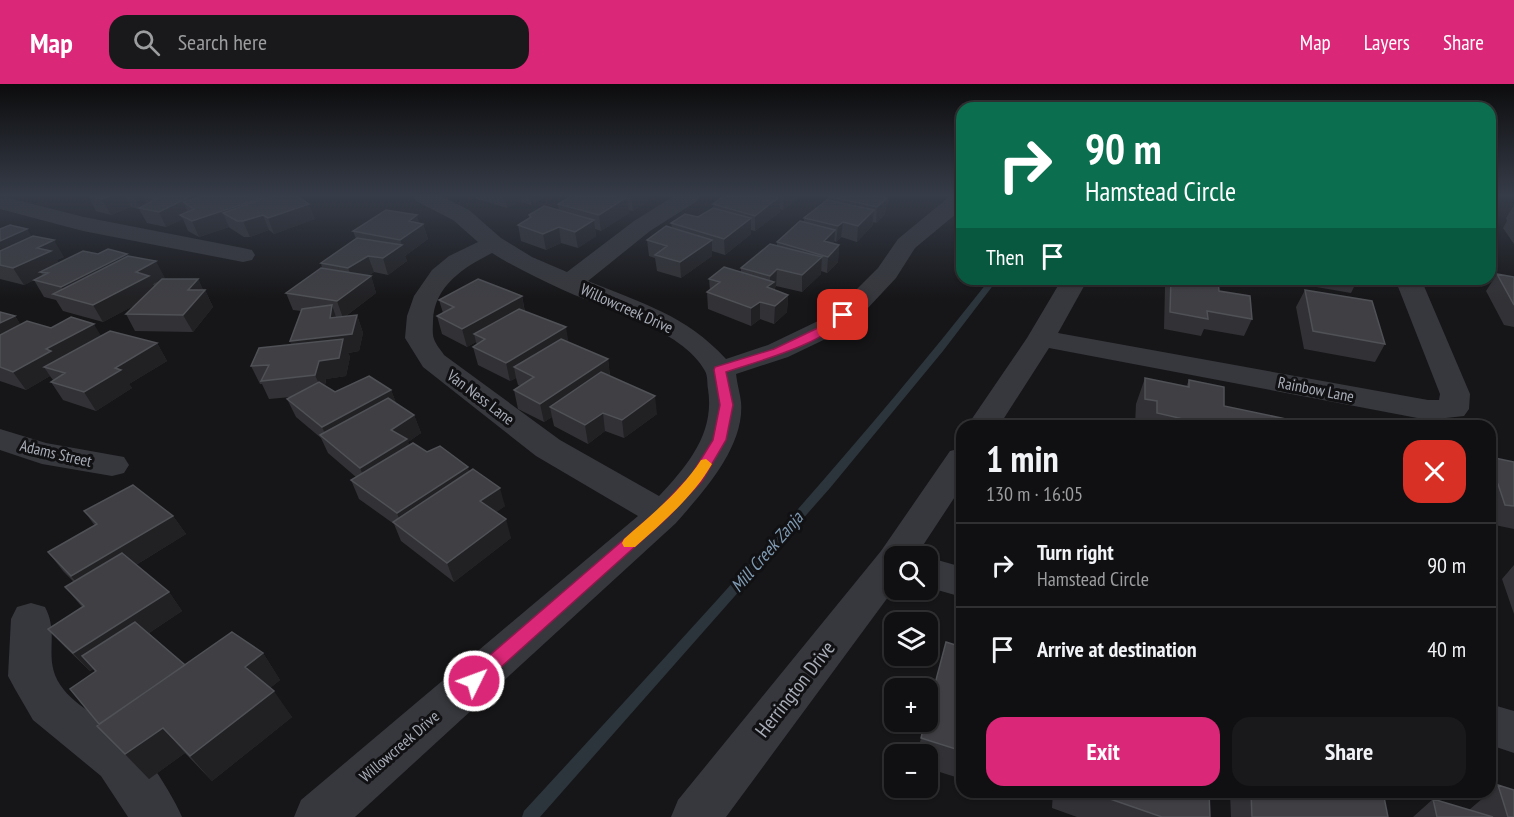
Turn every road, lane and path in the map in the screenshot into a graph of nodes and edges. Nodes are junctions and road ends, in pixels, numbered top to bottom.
1 (115, 230) edge
2 (478, 230) edge
3 (637, 230) edge
4 (922, 230) edge
5 (493, 243) junction
6 (243, 255) dead end
7 (569, 283) junction
8 (1072, 285) edge
9 (1410, 285) edge
10 (1041, 338) junction
11 (720, 370) junction
12 (987, 420) edge
13 (0, 439) edge
14 (112, 465) dead end
15 (956, 469) edge
16 (663, 514) junction
17 (911, 546) edge
18 (938, 575) edge
19 (956, 580) edge
20 (884, 584) edge
21 (31, 619) dead end
22 (1496, 727) edge
23 (1514, 732) edge
24 (157, 817) edge
25 (319, 817) edge
26 (696, 817) edge

1 - 6 street
2 - 5 street, Willowcreek Drive
3 - 7 street
4 - 11 street
5 - 7 street, Willowcreek Drive
5 - 16 street, Van Ness Lane
7 - 11 street, Willowcreek Drive
8 - 10 street
9 - 10 street, Rainbow Lane
10 - 12 street
11 - 16 street, Willowcreek Drive
13 - 14 street, Adams Street
15 - 17 street, Herrington Drive
16 - 25 street, Willowcreek Drive
18 - 19 street
20 - 26 street, Herrington Drive
21 - 24 street
22 - 23 street

